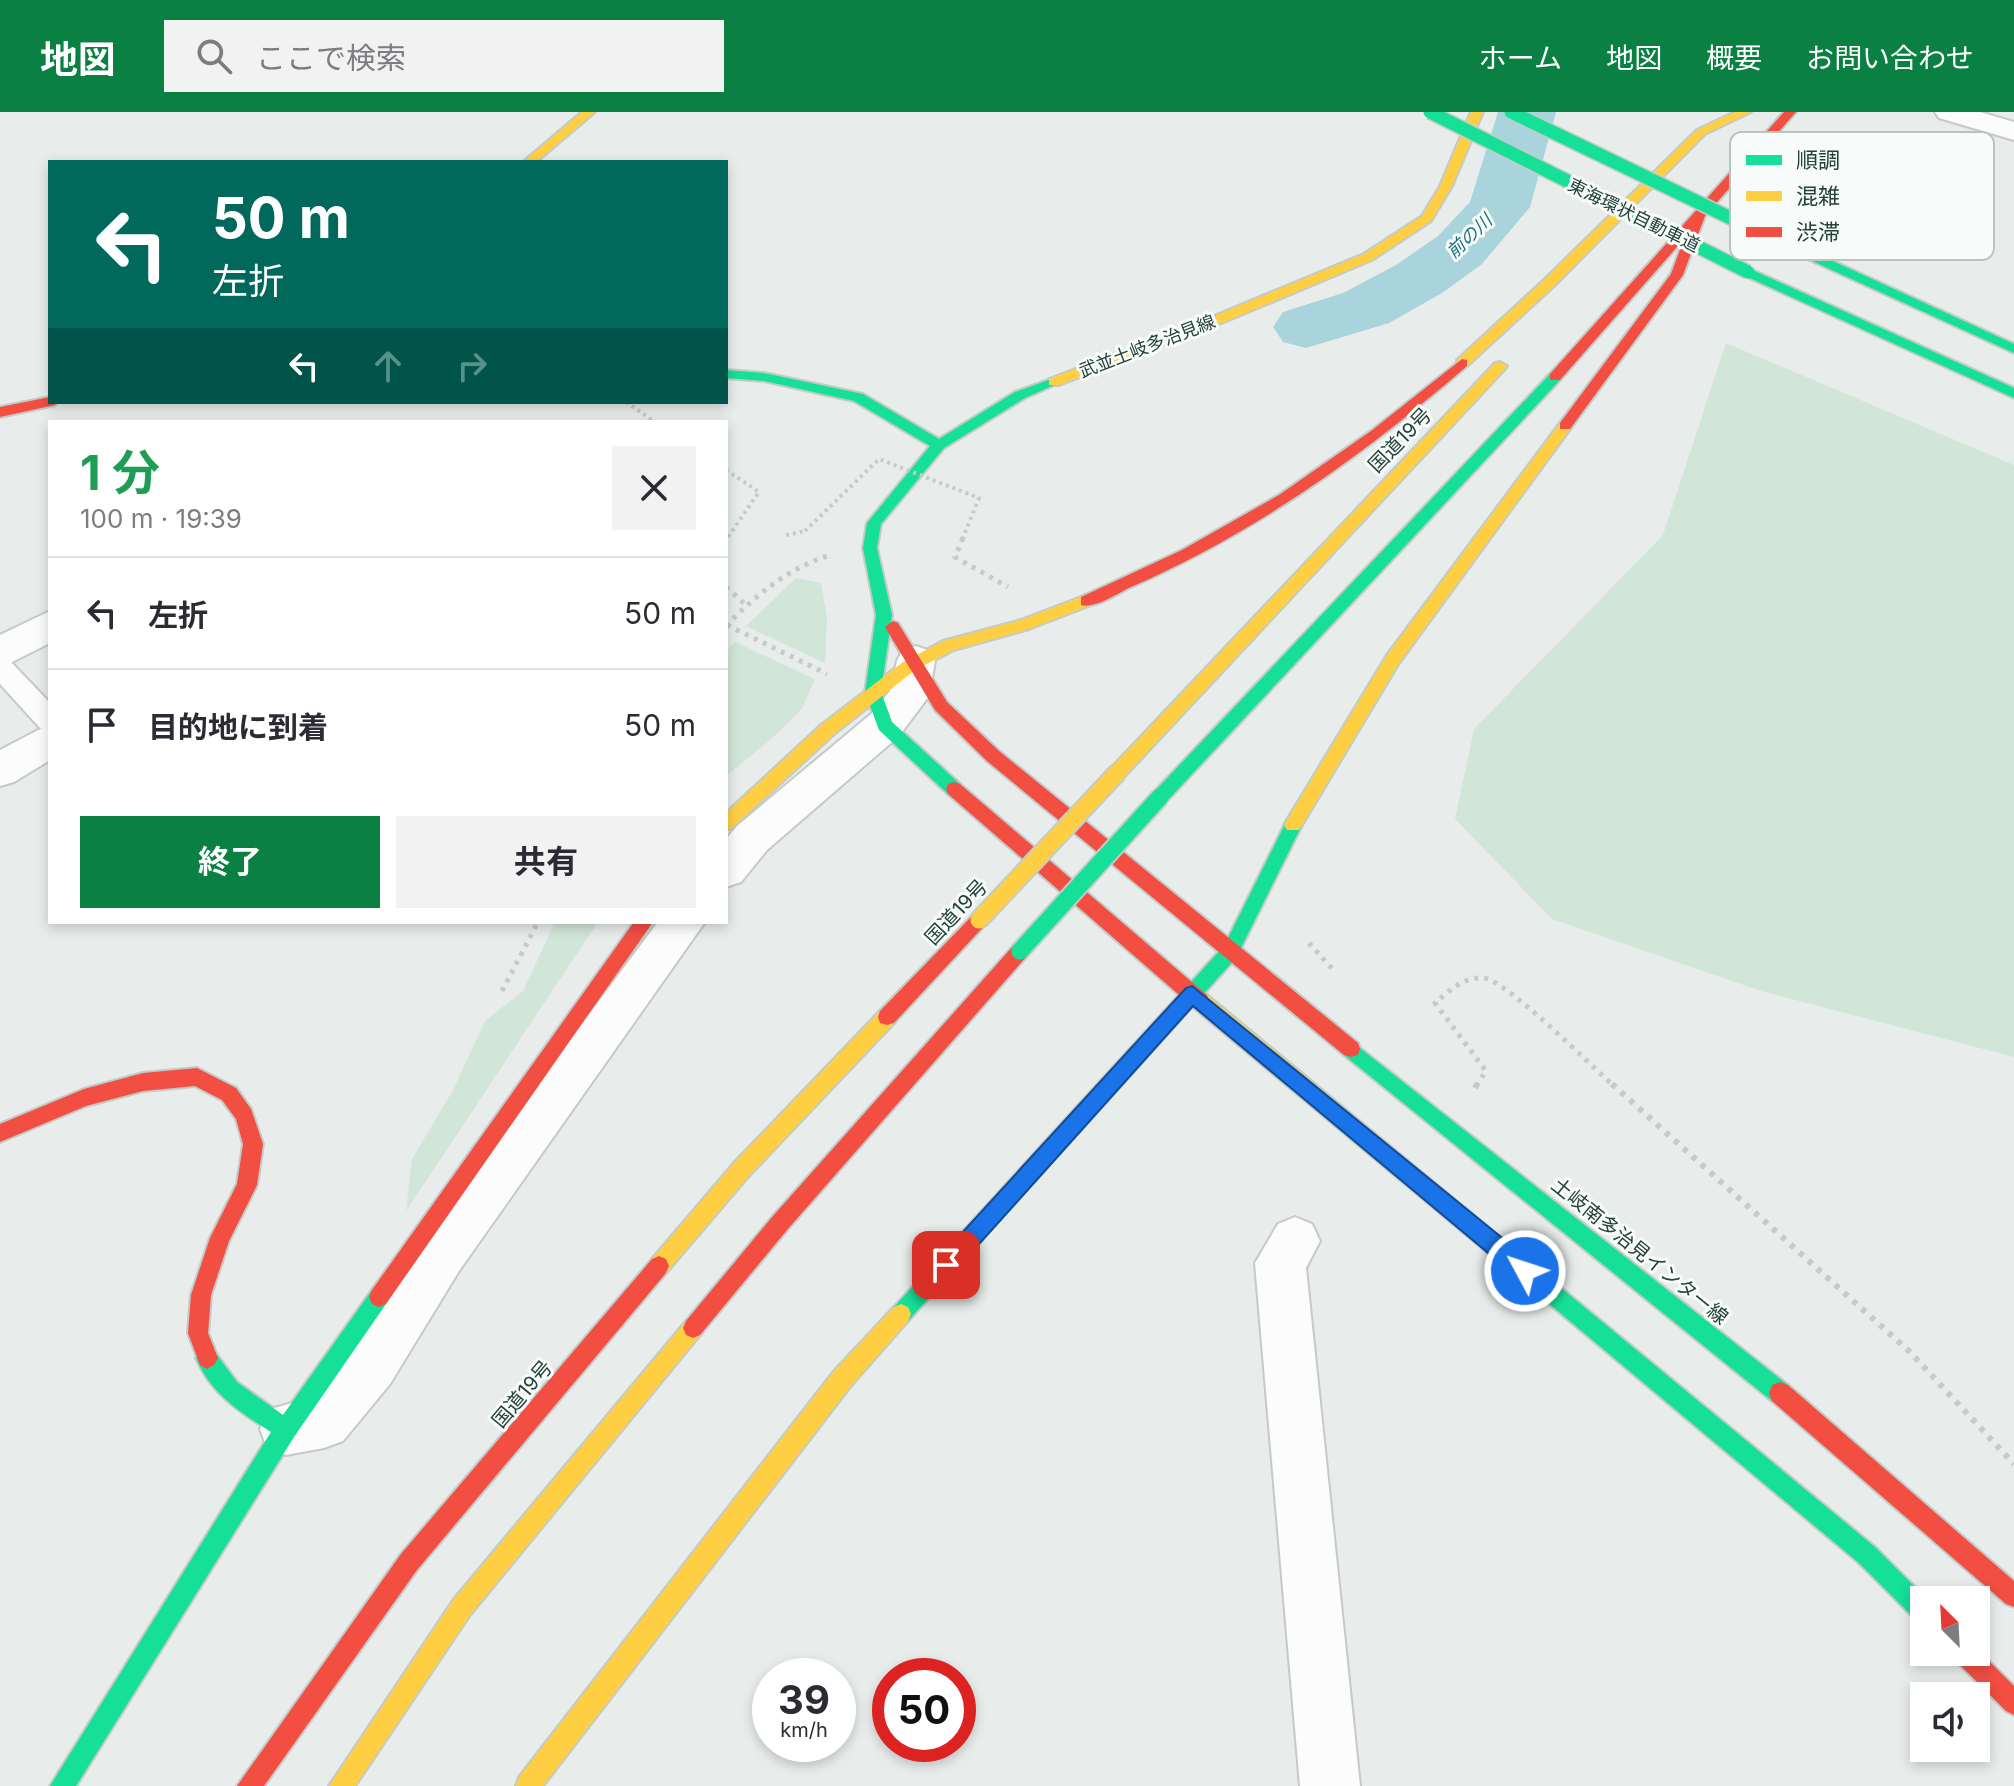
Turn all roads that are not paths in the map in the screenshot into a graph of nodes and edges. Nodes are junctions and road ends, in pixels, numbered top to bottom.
1 (589, 112) edge
2 (1430, 112) edge
3 (1477, 112) edge
4 (1511, 112) edge
5 (1745, 112) edge
6 (1790, 112) edge
7 (1949, 112) edge
8 (2014, 131) edge
9 (1772, 132) edge
10 (1703, 157) dead end
11 (531, 160) edge
12 (1681, 179) dead end
13 (1730, 181) edge
14 (1699, 216) junction
15 (1730, 218) edge
16 (1627, 235) dead end
17 (1820, 260) edge
18 (2014, 349) edge
19 (1509, 358) dead end
20 (728, 374) edge
21 (2014, 393) edge
22 (48, 402) edge
23 (0, 412) edge
24 (939, 445) junction
25 (884, 615) junction
26 (48, 626) edge
27 (0, 653) edge
28 (916, 661) junction
29 (0, 667) edge
30 (879, 708) junction
31 (48, 719) edge
32 (48, 741) edge
33 (0, 770) edge
34 (728, 821) edge
35 (728, 867) edge
36 (643, 924) edge
37 (682, 924) edge
38 (1230, 952) junction
39 (1192, 994) junction
40 (0, 1133) edge
41 (1295, 1241) dead end
42 (286, 1429) junction
43 (2014, 1596) edge
44 (1910, 1598) edge
45 (1977, 1666) edge
46 (2014, 1703) edge
47 (62, 1786) edge
48 (249, 1786) edge
49 (341, 1786) edge
50 (528, 1786) edge
51 (1330, 1786) edge

1 - 11 main road
2 - 21 main road, 東海環状自動車道, bridge
3 - 24 main road, 武並土岐多治見線
4 - 15 main road, 東海環状自動車道, bridge
5 - 10 main road
5 - 28 main road
6 - 9 main road
7 - 8 street
12 - 16 main road
13 - 14 main road
14 - 38 main road
14 - 49 main road, bridge
17 - 18 main road, 東海環状自動車道, bridge
19 - 48 main road, 国道19号, bridge
20 - 24 main road
22 - 23 main road
24 - 25 main road, 武並土岐多治見線
25 - 28 main road
25 - 30 main road
26 - 27 street
28 - 30 street
28 - 38 main road
29 - 31 lane
30 - 34 main road
30 - 35 street
30 - 39 main road
32 - 33 street
36 - 42 main road
37 - 42 street
38 - 39 main road
38 - 43 main road, 土岐南多治見インター線
39 - 44 main road
39 - 50 main road
40 - 42 main road
41 - 51 street
42 - 47 main road
45 - 46 main road

